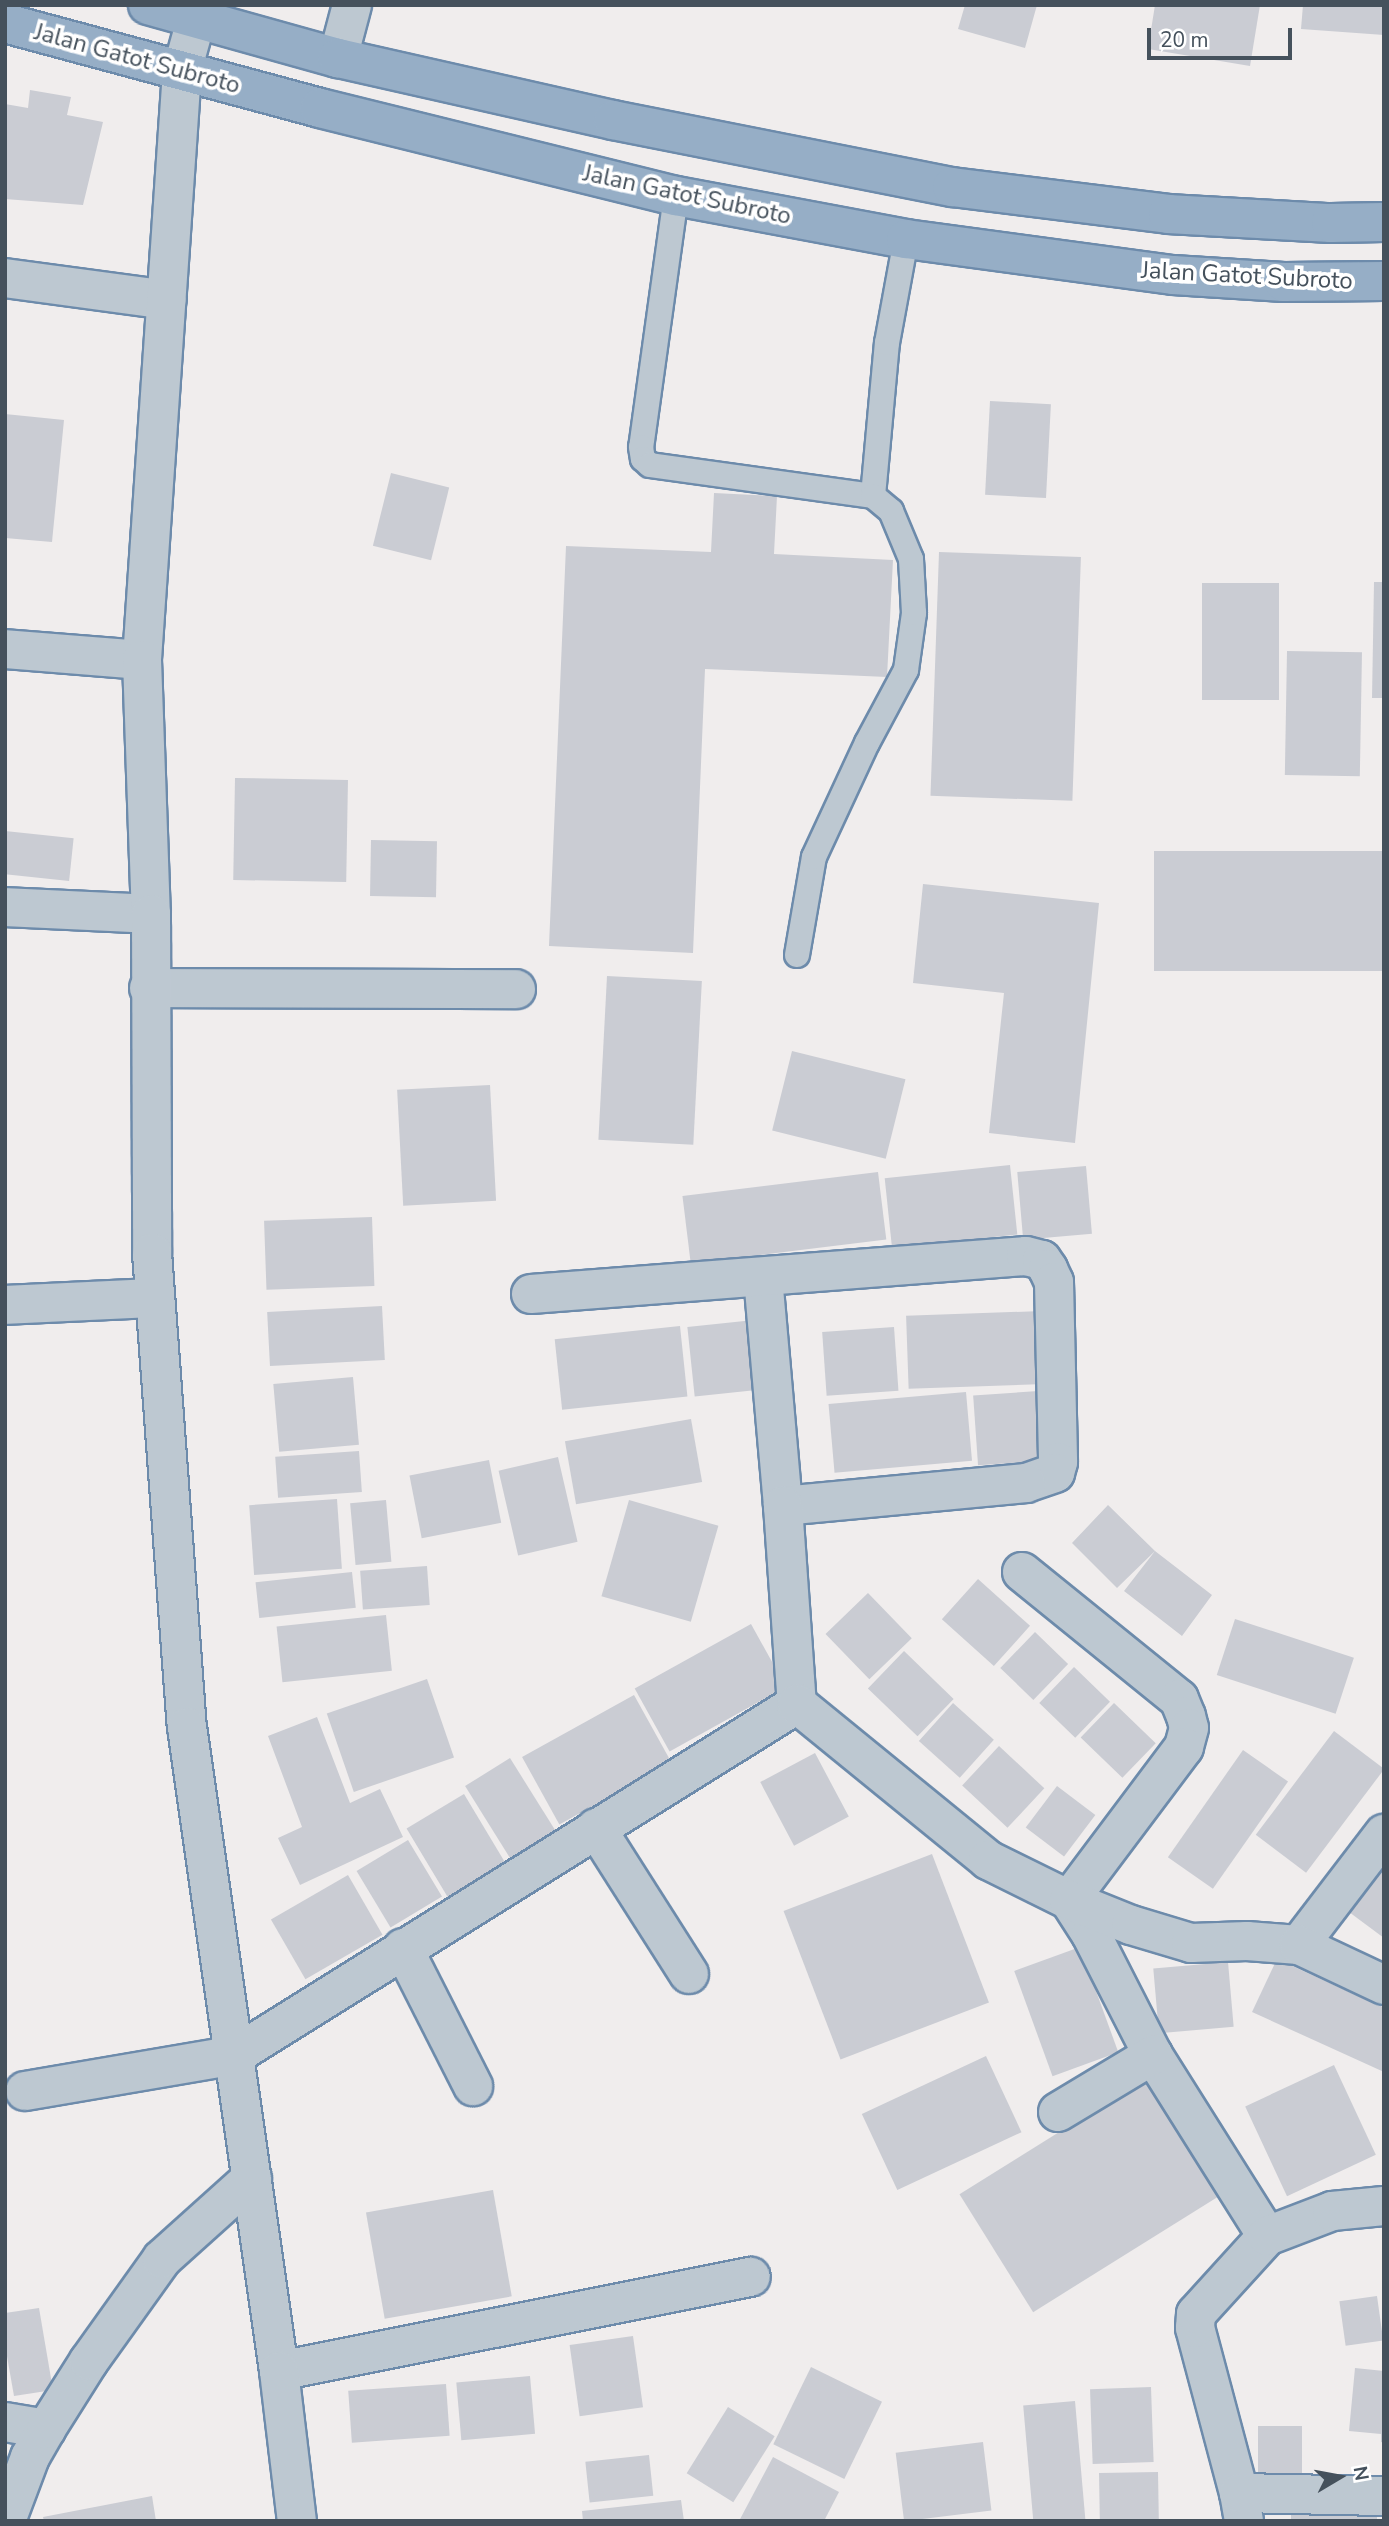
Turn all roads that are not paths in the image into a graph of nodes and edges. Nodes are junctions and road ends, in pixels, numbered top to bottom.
1 (148, 5) edge
2 (352, 5) edge
3 (196, 20) junction
4 (5, 23) edge
5 (338, 58) junction
6 (182, 71) junction
7 (676, 196) junction
8 (1384, 222) edge
9 (906, 239) junction
10 (5, 278) edge
11 (1384, 281) edge
12 (167, 300) junction
13 (873, 496) junction
14 (5, 649) edge
15 (142, 660) junction
16 (5, 907) edge
17 (151, 914) junction
18 (797, 955) dead end
19 (149, 988) junction
20 (516, 989) dead end
21 (763, 1278) junction
22 (531, 1294) dead end
23 (155, 1298) junction
24 (5, 1305) edge
25 (783, 1506) junction
26 (1022, 1572) dead end
27 (797, 1704) junction
28 (596, 1828) junction
29 (1384, 1834) edge
30 (1069, 1900) junction
31 (1299, 1945) junction
32 (403, 1948) junction
33 (690, 1974) dead end
34 (1384, 1986) edge
35 (235, 2055) junction
36 (1153, 2055) junction
37 (473, 2086) dead end
38 (25, 2091) dead end
39 (1058, 2112) dead end
40 (251, 2179) junction
41 (1384, 2206) edge
42 (1267, 2236) junction
43 (751, 2277) dead end
44 (279, 2371) junction
45 (5, 2422) edge
46 (46, 2429) junction
47 (1384, 2496) edge
48 (1241, 2507) edge
49 (6, 2521) edge
50 (297, 2521) edge

1 - 3 highway
2 - 5 street
3 - 5 highway
3 - 6 street
4 - 6 highway, Jalan Gatot Subroto
5 - 8 highway
6 - 7 highway, Jalan Gatot Subroto
6 - 12 street
7 - 9 highway, Jalan Gatot Subroto
7 - 13 lane
9 - 11 highway, Jalan Gatot Subroto
9 - 13 lane
10 - 12 street
12 - 15 street
13 - 18 lane
14 - 15 street
15 - 17 street
16 - 17 street
17 - 19 street
19 - 20 street
19 - 23 street
21 - 22 street
21 - 25 street
21 - 25 street
23 - 24 street
23 - 35 street
25 - 27 street
26 - 30 street
27 - 28 street
27 - 30 street
28 - 32 street
28 - 33 street
29 - 31 street
30 - 31 street
30 - 36 street
31 - 34 street
32 - 35 street
32 - 37 street
35 - 38 street
35 - 40 street
36 - 39 street
36 - 42 street
40 - 44 street
40 - 46 street
41 - 42 street
42 - 48 street
43 - 44 street
44 - 50 street
45 - 46 street
46 - 49 street
47 - 48 street

